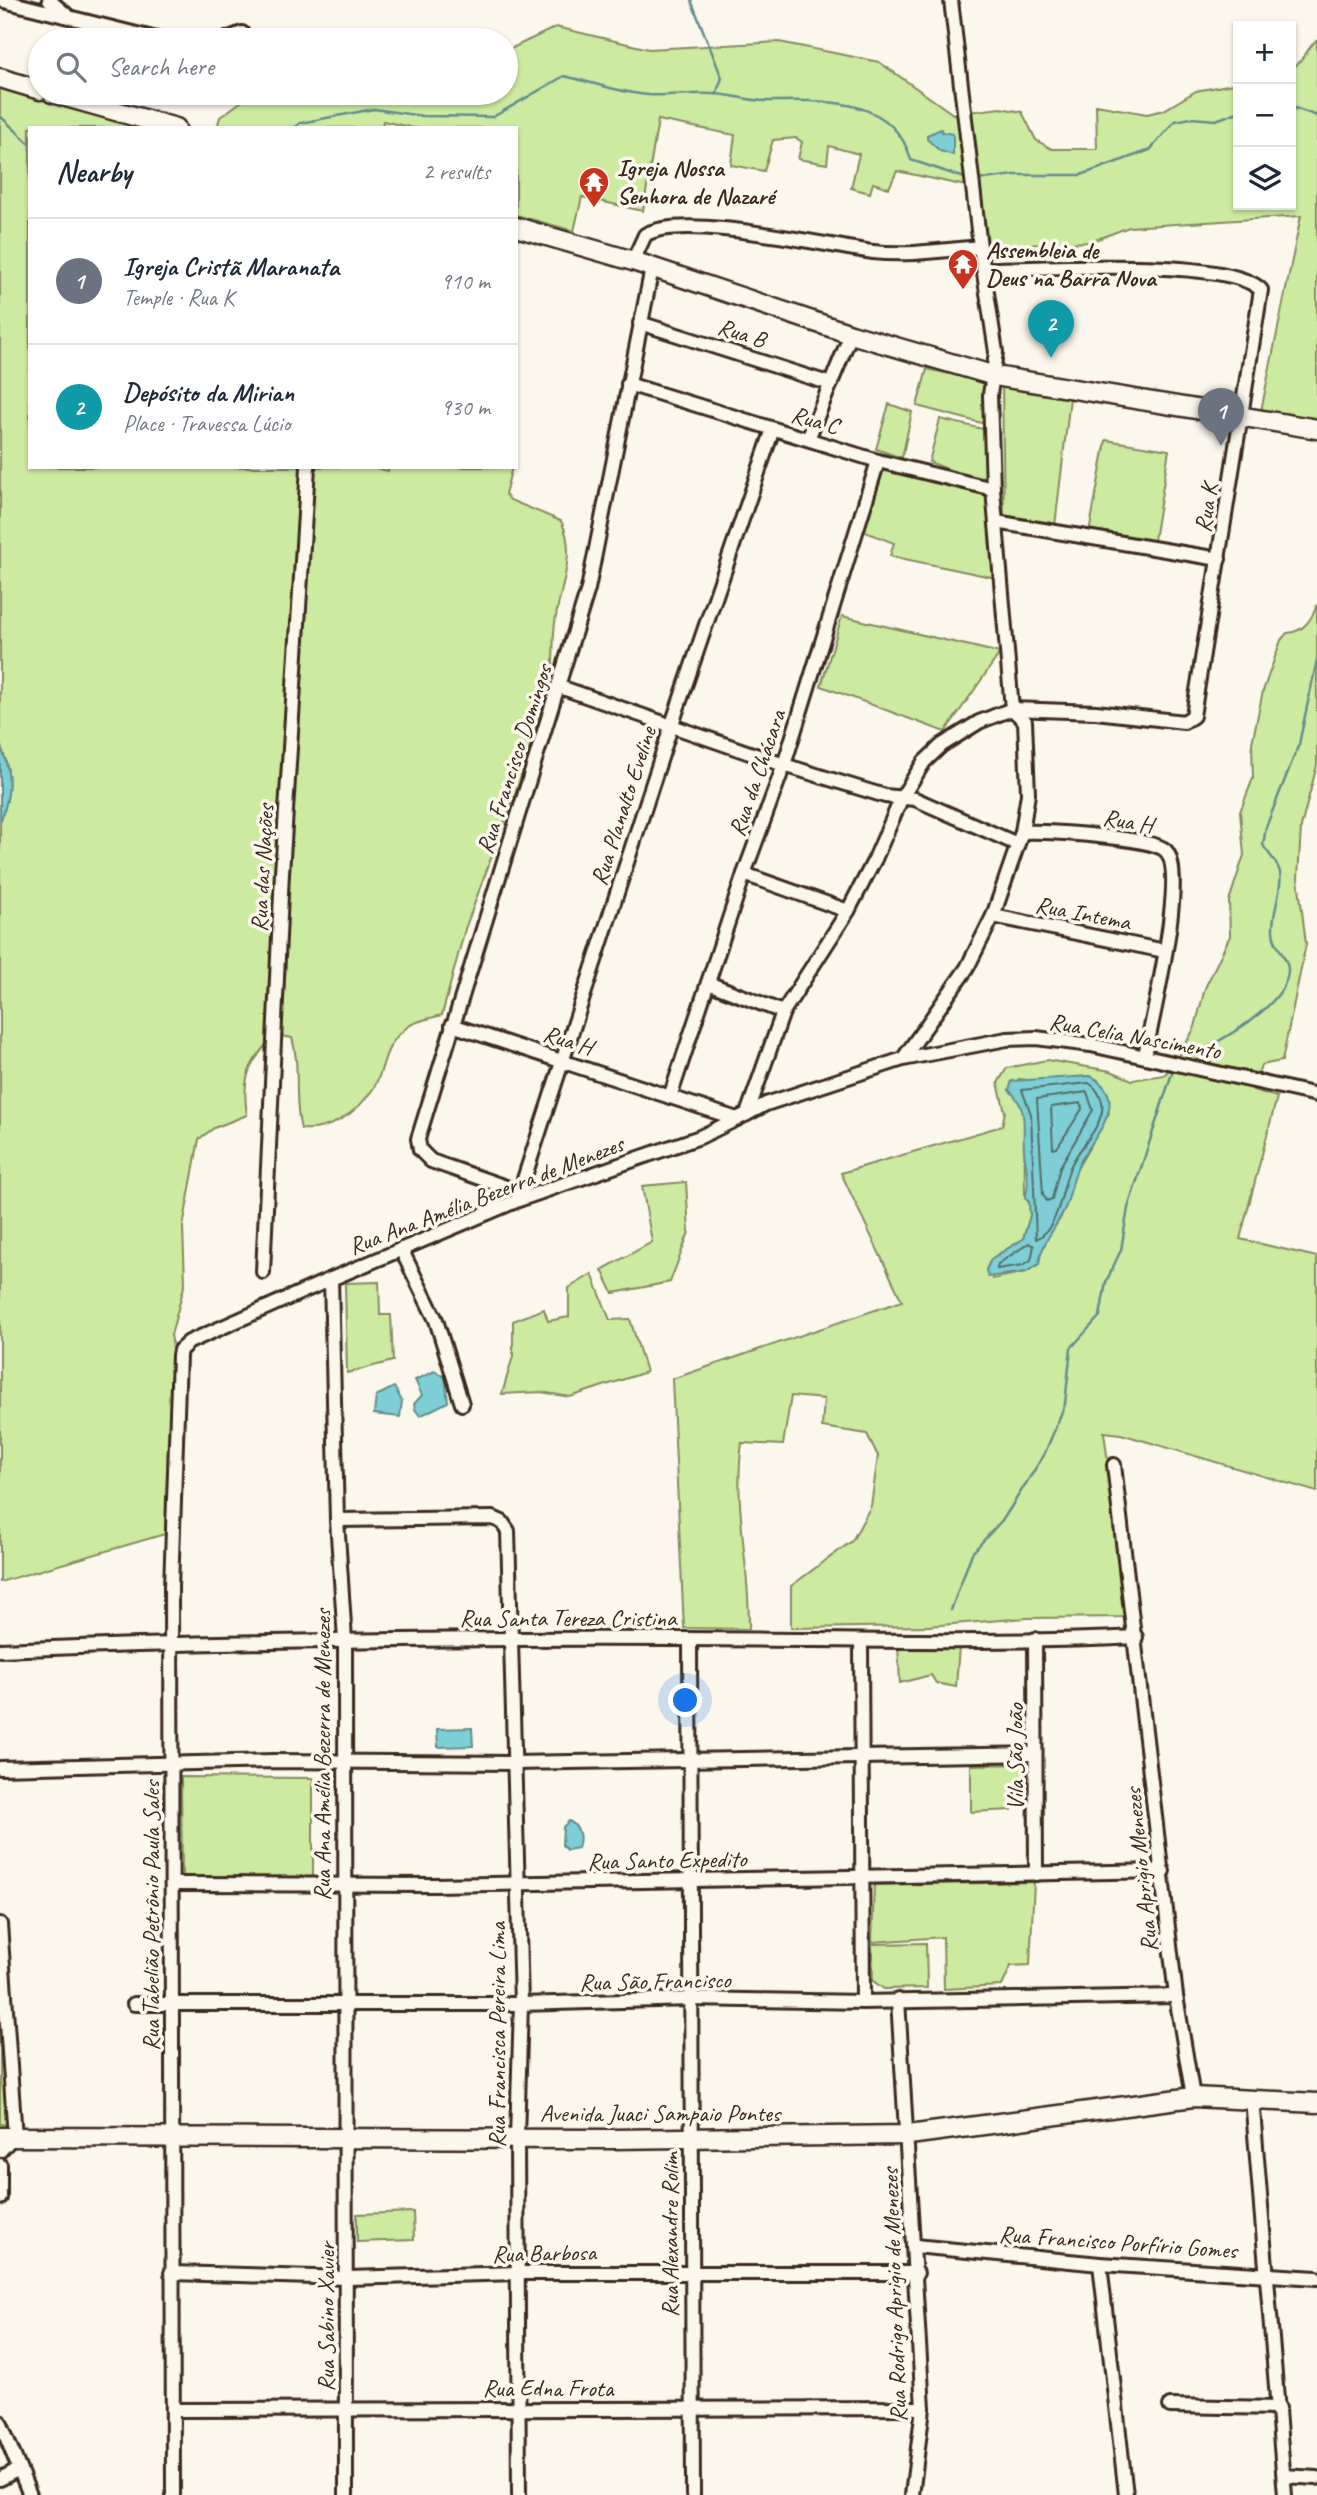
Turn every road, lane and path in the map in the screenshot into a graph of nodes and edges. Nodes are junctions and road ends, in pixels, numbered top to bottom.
1 (0, 0) edge
2 (49, 0) edge
3 (951, 0) edge
4 (71, 19) junction
5 (110, 28) edge
6 (0, 78) edge
7 (28, 86) edge
8 (95, 105) edge
9 (169, 126) edge
10 (518, 227) edge
11 (980, 247) junction
12 (633, 261) junction
13 (652, 268) junction
14 (984, 269) junction
15 (640, 323) junction
16 (851, 334) junction
17 (995, 376) junction
18 (628, 384) junction
19 (831, 384) junction
20 (1241, 417) junction
21 (773, 429) junction
22 (1317, 429) edge
23 (808, 439) junction
24 (878, 461) junction
25 (308, 469) edge
26 (993, 489) junction
27 (996, 522) junction
28 (1219, 559) junction
29 (561, 687) junction
30 (1012, 709) junction
31 (671, 727) junction
32 (784, 765) junction
33 (902, 797) junction
34 (1019, 838) junction
35 (744, 874) junction
36 (848, 911) junction
37 (993, 916) junction
38 (1165, 951) junction
39 (709, 983) junction
40 (783, 1012) junction
41 (452, 1025) junction
42 (1145, 1056) junction
43 (903, 1059) junction
44 (563, 1060) junction
45 (1317, 1095) edge
46 (670, 1097) junction
47 (742, 1117) junction
48 (520, 1196) junction
49 (401, 1249) junction
50 (263, 1272) dead end
51 (331, 1279) junction
52 (462, 1404) dead end
53 (1114, 1465) dead end
54 (337, 1520) junction
55 (1136, 1637) junction
56 (512, 1638) junction
57 (690, 1639) junction
58 (1035, 1639) junction
59 (345, 1640) junction
60 (861, 1641) junction
61 (172, 1643) junction
62 (0, 1650) edge
63 (1035, 1754) junction
64 (861, 1755) junction
65 (688, 1758) junction
66 (345, 1761) junction
67 (513, 1763) junction
68 (172, 1765) junction
69 (0, 1768) edge
70 (1163, 1871) junction
71 (1036, 1874) junction
72 (864, 1877) junction
73 (690, 1880) junction
74 (345, 1883) junction
75 (519, 1884) junction
76 (172, 1885) junction
77 (0, 1924) edge
78 (1176, 1996) junction
79 (691, 1999) junction
80 (898, 2000) junction
81 (345, 2002) junction
82 (863, 2002) junction
83 (172, 2003) junction
84 (134, 2004) dead end
85 (521, 2004) junction
86 (1193, 2097) junction
87 (1252, 2098) junction
88 (1317, 2103) edge
89 (909, 2135) junction
90 (9, 2137) edge
91 (517, 2138) junction
92 (691, 2138) junction
93 (172, 2139) junction
94 (347, 2139) junction
95 (0, 2151) edge
96 (0, 2165) edge
97 (0, 2198) edge
98 (915, 2246) junction
99 (1100, 2264) junction
100 (691, 2272) junction
101 (171, 2273) junction
102 (518, 2273) junction
103 (917, 2273) junction
104 (1268, 2275) junction
105 (348, 2278) junction
106 (1317, 2278) edge
107 (692, 2406) junction
108 (1170, 2406) dead end
109 (1279, 2407) junction
110 (923, 2408) junction
111 (518, 2409) junction
112 (173, 2410) junction
113 (347, 2410) junction
114 (0, 2422) edge
115 (19, 2469) junction
116 (1284, 2476) junction
117 (1317, 2478) edge
118 (0, 2479) edge
119 (30, 2495) edge
120 (173, 2495) edge
121 (346, 2495) edge
122 (519, 2495) edge
123 (693, 2495) edge
124 (912, 2495) edge
125 (1126, 2495) edge
126 (1285, 2495) edge

1 - 4 street
2 - 4 street
3 - 11 street
4 - 5 street
6 - 7 main road
8 - 9 main road
10 - 12 main road
11 - 12 street
11 - 14 street
12 - 13 main road
13 - 15 street, Rua Francisco Domingos
13 - 16 main road
14 - 17 street
14 - 20 street, Rua K
15 - 18 street, Rua Francisco Domingos
15 - 19 street, Rua B
16 - 17 main road
16 - 19 street
17 - 20 main road
17 - 26 street
18 - 21 street, Rua C
18 - 29 street, Rua Francisco Domingos
19 - 23 street
20 - 22 main road
20 - 28 street, Rua K
21 - 23 street, Rua C
21 - 31 street, Rua Planalto Eveline
23 - 24 street, Rua C
24 - 26 street, Rua C
24 - 32 street, Rua da Chácara
25 - 50 street, Rua das Nações
26 - 27 street
27 - 28 street
27 - 30 street
28 - 30 street, Rua K
29 - 31 street, Rua H
29 - 41 street, Rua Francisco Domingos
30 - 33 street
30 - 34 street
31 - 32 street, Rua H
31 - 44 street, Rua Planalto Eveline
32 - 33 street, Rua H
32 - 35 street, Rua da Chácara
33 - 34 street, Rua H
33 - 36 street
34 - 37 street
34 - 38 street, Rua H
35 - 36 street
35 - 39 street, Rua da Chácara
36 - 40 street
37 - 38 street, Rua Intema
37 - 43 street
38 - 42 street
39 - 40 street
39 - 46 street, Rua da Chácara
40 - 47 street
41 - 44 street, Rua H
41 - 48 street, Rua Francisco Domingos
42 - 43 street, Rua Celia Nascimento
42 - 45 street, Rua Celia Nascimento
43 - 47 street, Rua Celia Nascimento
44 - 46 street, Rua H
44 - 48 street, Rua Planalto Eveline
46 - 47 street, Rua H
47 - 48 street, Rua Ana Amélia Bezerra de Menezes
48 - 49 street, Rua Ana Amélia Bezerra de Menezes
49 - 51 street, Rua Ana Amélia Bezerra de Menezes
49 - 52 street
51 - 54 street, Rua Ana Amélia Bezerra de Menezes
51 - 61 street, Rua Tabelião Petrônio Paula Sales
53 - 55 street, Rua Aprigio Menezes
54 - 56 street, Rua Francisca Pereira Lima
54 - 59 street, Rua Ana Amélia Bezerra de Menezes
55 - 58 street, Rua Santa Tereza Cristina
55 - 70 street, Rua Aprigio Menezes
56 - 57 street, Rua Santa Tereza Cristina
56 - 59 street, Rua Santa Tereza Cristina
56 - 67 street, Rua Francisca Pereira Lima
57 - 60 street, Rua Santa Tereza Cristina
57 - 65 street, Rua Alexandre Rolim
58 - 60 street, Rua Santa Tereza Cristina
58 - 63 street, Vila São João
59 - 61 street, Rua Santa Tereza Cristina
59 - 66 street, Rua Ana Amélia Bezerra de Menezes
60 - 64 street
61 - 62 street, Rua Santa Tereza Cristina
61 - 68 street, Rua Tabelião Petrônio Paula Sales
63 - 64 street
63 - 71 street, Vila São João
64 - 65 street
64 - 72 street
65 - 67 street
65 - 73 street, Rua Alexandre Rolim
66 - 67 street
66 - 68 street
66 - 74 street, Rua Ana Amélia Bezerra de Menezes
67 - 75 street, Rua Francisca Pereira Lima
68 - 69 street
68 - 76 street, Rua Tabelião Petrônio Paula Sales
70 - 71 street, Rua Santo Expedito
70 - 78 street, Rua Aprigio Menezes
71 - 72 street, Rua Santo Expedito
72 - 73 street, Rua Santo Expedito
72 - 82 street
73 - 75 street, Rua Santo Expedito
73 - 79 street, Rua Alexandre Rolim
74 - 75 street, Rua Santo Expedito
74 - 76 street, Rua Santo Expedito
74 - 81 street, Rua Ana Amélia Bezerra de Menezes
75 - 85 street, Rua Francisca Pereira Lima
76 - 83 street, Rua Tabelião Petrônio Paula Sales
77 - 90 street
78 - 80 street, Rua São Francisco
78 - 86 street, Rua Aprigio Menezes
79 - 82 street, Rua São Francisco
79 - 85 street, Rua São Francisco
79 - 92 street, Rua Alexandre Rolim
80 - 82 street, Rua São Francisco
80 - 89 street, Rua Rodrigo Aprigio de Menezes
81 - 83 street, Rua São Francisco
81 - 85 street, Rua São Francisco
81 - 94 street, Rua Ana Amélia Bezerra de Menezes
83 - 84 street, Rua São Francisco
83 - 93 street, Rua Tabelião Petrônio Paula Sales
85 - 91 street, Rua Francisca Pereira Lima
86 - 87 main road, Avenida Juaci Sampaio Pontes
86 - 89 main road, Avenida Juaci Sampaio Pontes
87 - 88 main road, Avenida Juaci Sampaio Pontes
87 - 104 street
89 - 92 main road, Avenida Juaci Sampaio Pontes
89 - 98 street, Rua Rodrigo Aprigio de Menezes
90 - 93 main road, Avenida Juaci Sampaio Pontes
90 - 95 street
91 - 92 main road, Avenida Juaci Sampaio Pontes
91 - 94 main road, Avenida Juaci Sampaio Pontes
91 - 102 street, Rua Francisca Pereira Lima
92 - 100 street, Rua Alexandre Rolim
93 - 94 main road, Avenida Juaci Sampaio Pontes
93 - 101 street, Rua Tabelião Petrônio Paula Sales
94 - 105 street, Rua Sabino Xavier
96 - 97 street
98 - 99 street, Rua Francisco Porfírio Gomes
98 - 103 street, Rua Rodrigo Aprigio de Menezes
99 - 104 street, Rua Francisco Porfírio Gomes
99 - 125 street
100 - 102 street, Rua Barbosa
100 - 103 street, Rua Barbosa
100 - 107 street, Rua Alexandre Rolim
101 - 105 street, Rua Barbosa
101 - 112 street, Rua Tabelião Petrônio Paula Sales
102 - 105 street, Rua Barbosa
102 - 111 street, Rua Francisca Pereira Lima
103 - 110 street, Rua Rodrigo Aprigio de Menezes
104 - 106 street, Rua Francisco Porfírio Gomes
104 - 109 street
105 - 113 street, Rua Sabino Xavier
107 - 110 street, Rua Edna Frota
107 - 111 street, Rua Edna Frota
107 - 123 street, Rua Alexandre Rolim
108 - 109 street
109 - 116 street
110 - 124 street, Rua Rodrigo Aprigio de Menezes
111 - 113 street, Rua Edna Frota
111 - 122 street, Rua Francisca Pereira Lima
112 - 113 street, Rua Edna Frota
112 - 120 street, Rua Tabelião Petrônio Paula Sales
113 - 121 street, Rua Sabino Xavier
114 - 115 street
115 - 118 street
115 - 119 street
116 - 117 street
116 - 126 street

